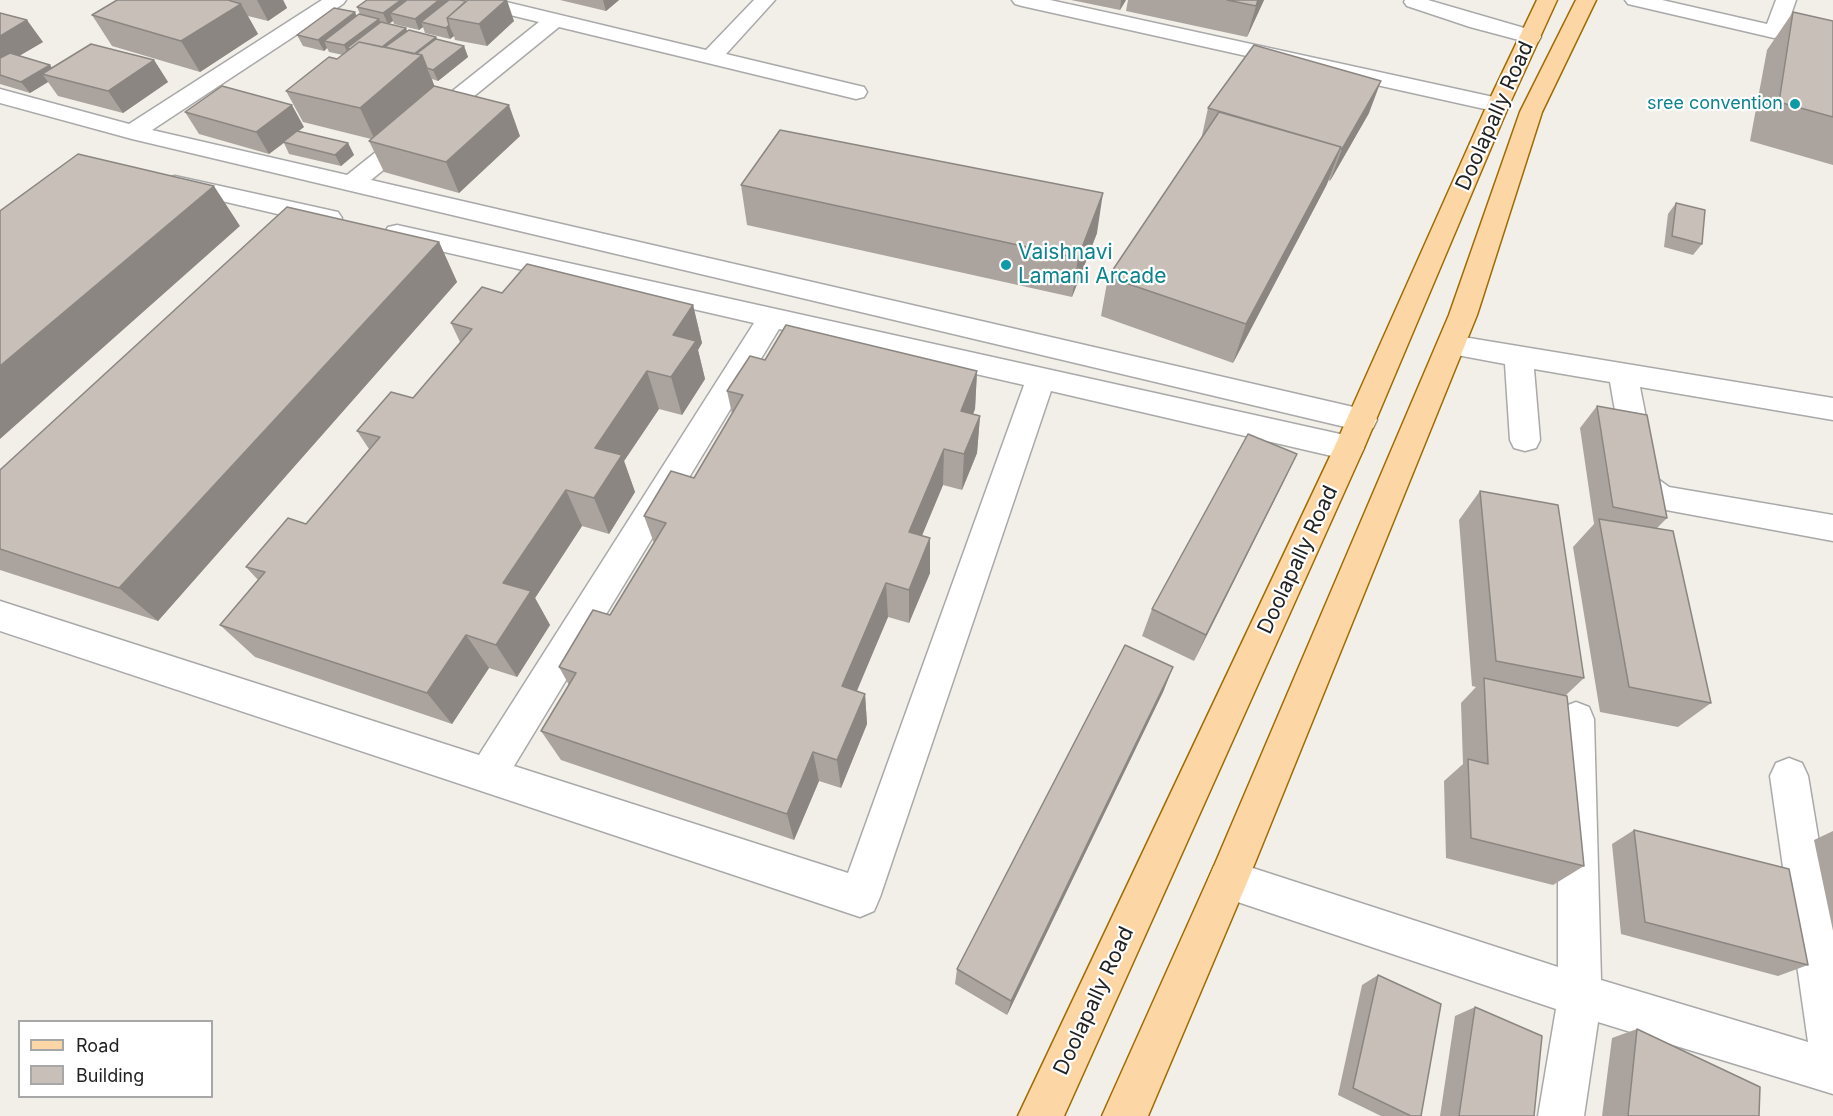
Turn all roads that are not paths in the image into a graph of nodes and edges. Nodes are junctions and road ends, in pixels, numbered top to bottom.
1 (336, 0) edge
2 (472, 0) edge
3 (765, 0) edge
4 (1022, 0) edge
5 (1416, 0) edge
6 (1547, 0) edge
7 (1586, 0) edge
8 (1635, 0) edge
9 (1682, 0) edge
10 (1786, 0) edge
11 (1751, 8) dead end
12 (554, 21) junction
13 (256, 30) dead end
14 (279, 37) junction
15 (1530, 37) junction
16 (710, 58) junction
17 (856, 92) dead end
18 (0, 96) edge
19 (1498, 105) junction
20 (132, 132) junction
21 (156, 179) edge
22 (353, 182) junction
23 (772, 317) junction
24 (1450, 345) junction
25 (1519, 356) junction
26 (1623, 374) junction
27 (1041, 378) junction
28 (1833, 409) edge
29 (1355, 434) junction
30 (1525, 440) dead end
31 (1833, 528) edge
32 (0, 616) edge
33 (1576, 719) dead end
34 (488, 775) junction
35 (1789, 776) dead end
36 (1228, 880) junction
37 (1580, 995) junction
38 (1833, 1060) edge
39 (1833, 1072) edge
40 (1041, 1116) edge
41 (1125, 1116) edge
42 (1561, 1116) edge

1 - 14 street
2 - 12 street
3 - 16 street
4 - 19 street
5 - 15 street
6 - 15 main road, Doolapally Road
7 - 24 main road, Doolapally Road
8 - 10 street
9 - 11 street
12 - 16 street
12 - 22 street
13 - 14 street
14 - 20 street
15 - 19 main road, Doolapally Road
16 - 17 street
18 - 20 street
19 - 29 main road, Doolapally Road
20 - 22 street
21 - 23 street
22 - 29 street
23 - 27 street
23 - 34 street
24 - 25 street
24 - 36 main road, Doolapally Road
25 - 26 street
25 - 30 street
26 - 28 street
26 - 31 street
27 - 29 street
27 - 34 street
29 - 40 main road, Doolapally Road
32 - 34 street
33 - 37 street
35 - 38 street
36 - 37 street
36 - 41 main road, Doolapally Road
37 - 39 street
37 - 42 street

